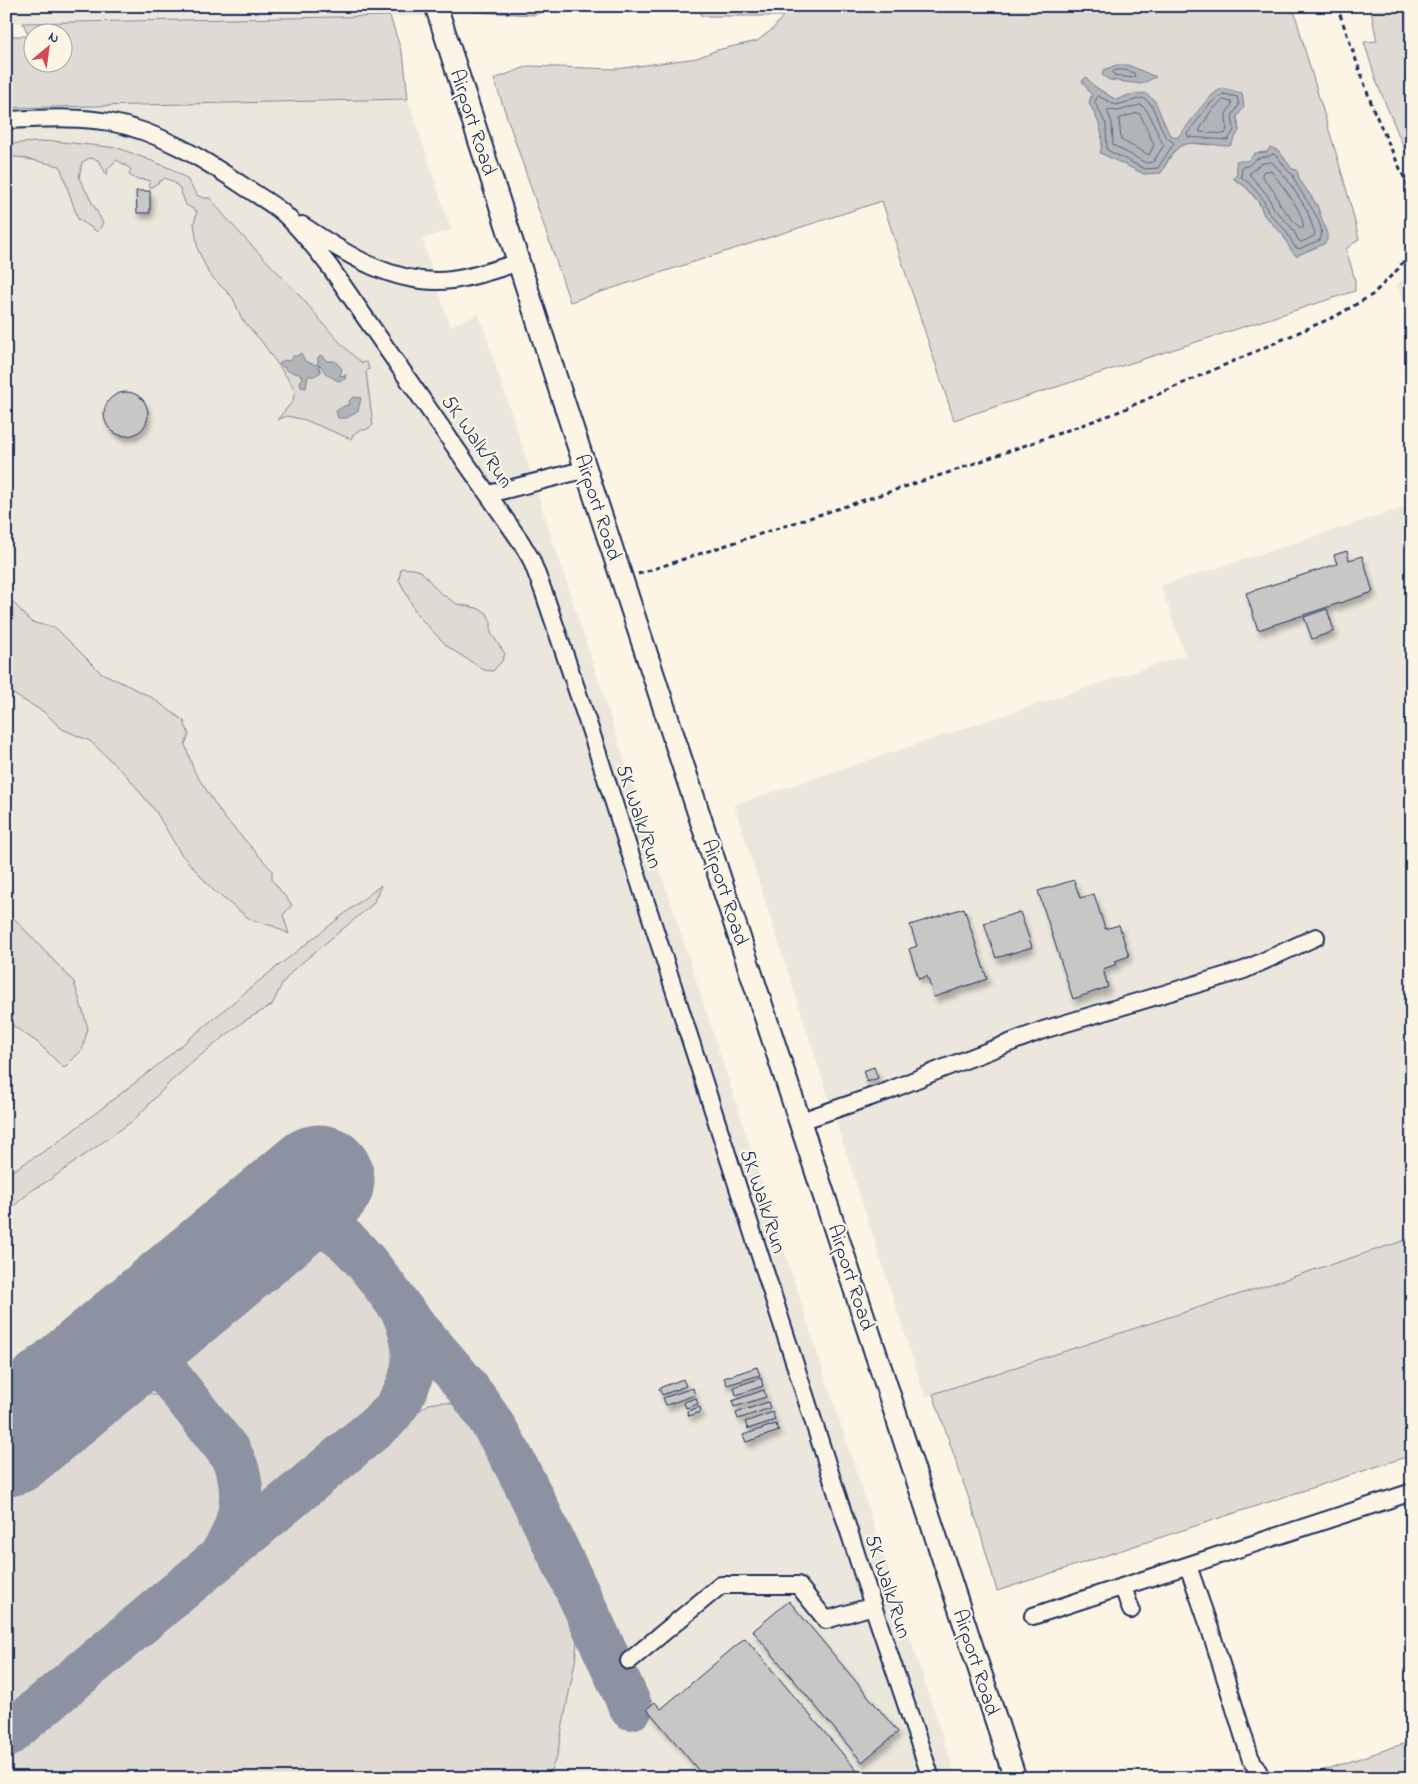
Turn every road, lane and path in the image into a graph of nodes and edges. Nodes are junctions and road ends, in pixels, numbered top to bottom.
1 (436, 6) edge
2 (1337, 6) edge
3 (6, 120) edge
4 (1412, 195) edge
5 (281, 211) junction
6 (1412, 250) edge
7 (519, 262) junction
8 (587, 469) junction
9 (489, 494) junction
10 (623, 579) junction
11 (1316, 937) dead end
12 (801, 1121) junction
13 (1412, 1492) edge
14 (1188, 1566) junction
15 (1123, 1587) junction
16 (872, 1606) junction
17 (1131, 1610) dead end
18 (1033, 1616) dead end
19 (629, 1661) dead end
20 (931, 1778) edge
21 (1015, 1778) edge
22 (1262, 1778) edge

1 - 7 main road, Airport Road
2 - 4 path
3 - 5 lane, 5K Walk/Run
5 - 7 lane
5 - 9 lane, 5K Walk/Run
6 - 10 path
7 - 8 main road, Airport Road
8 - 9 lane
8 - 10 main road, Airport Road
9 - 16 lane, 5K Walk/Run
10 - 12 main road, Airport Road
11 - 12 lane
12 - 21 main road, Airport Road
13 - 14 lane
14 - 15 lane
14 - 22 lane
15 - 17 lane
15 - 18 lane
16 - 19 lane
16 - 20 lane, 5K Walk/Run

